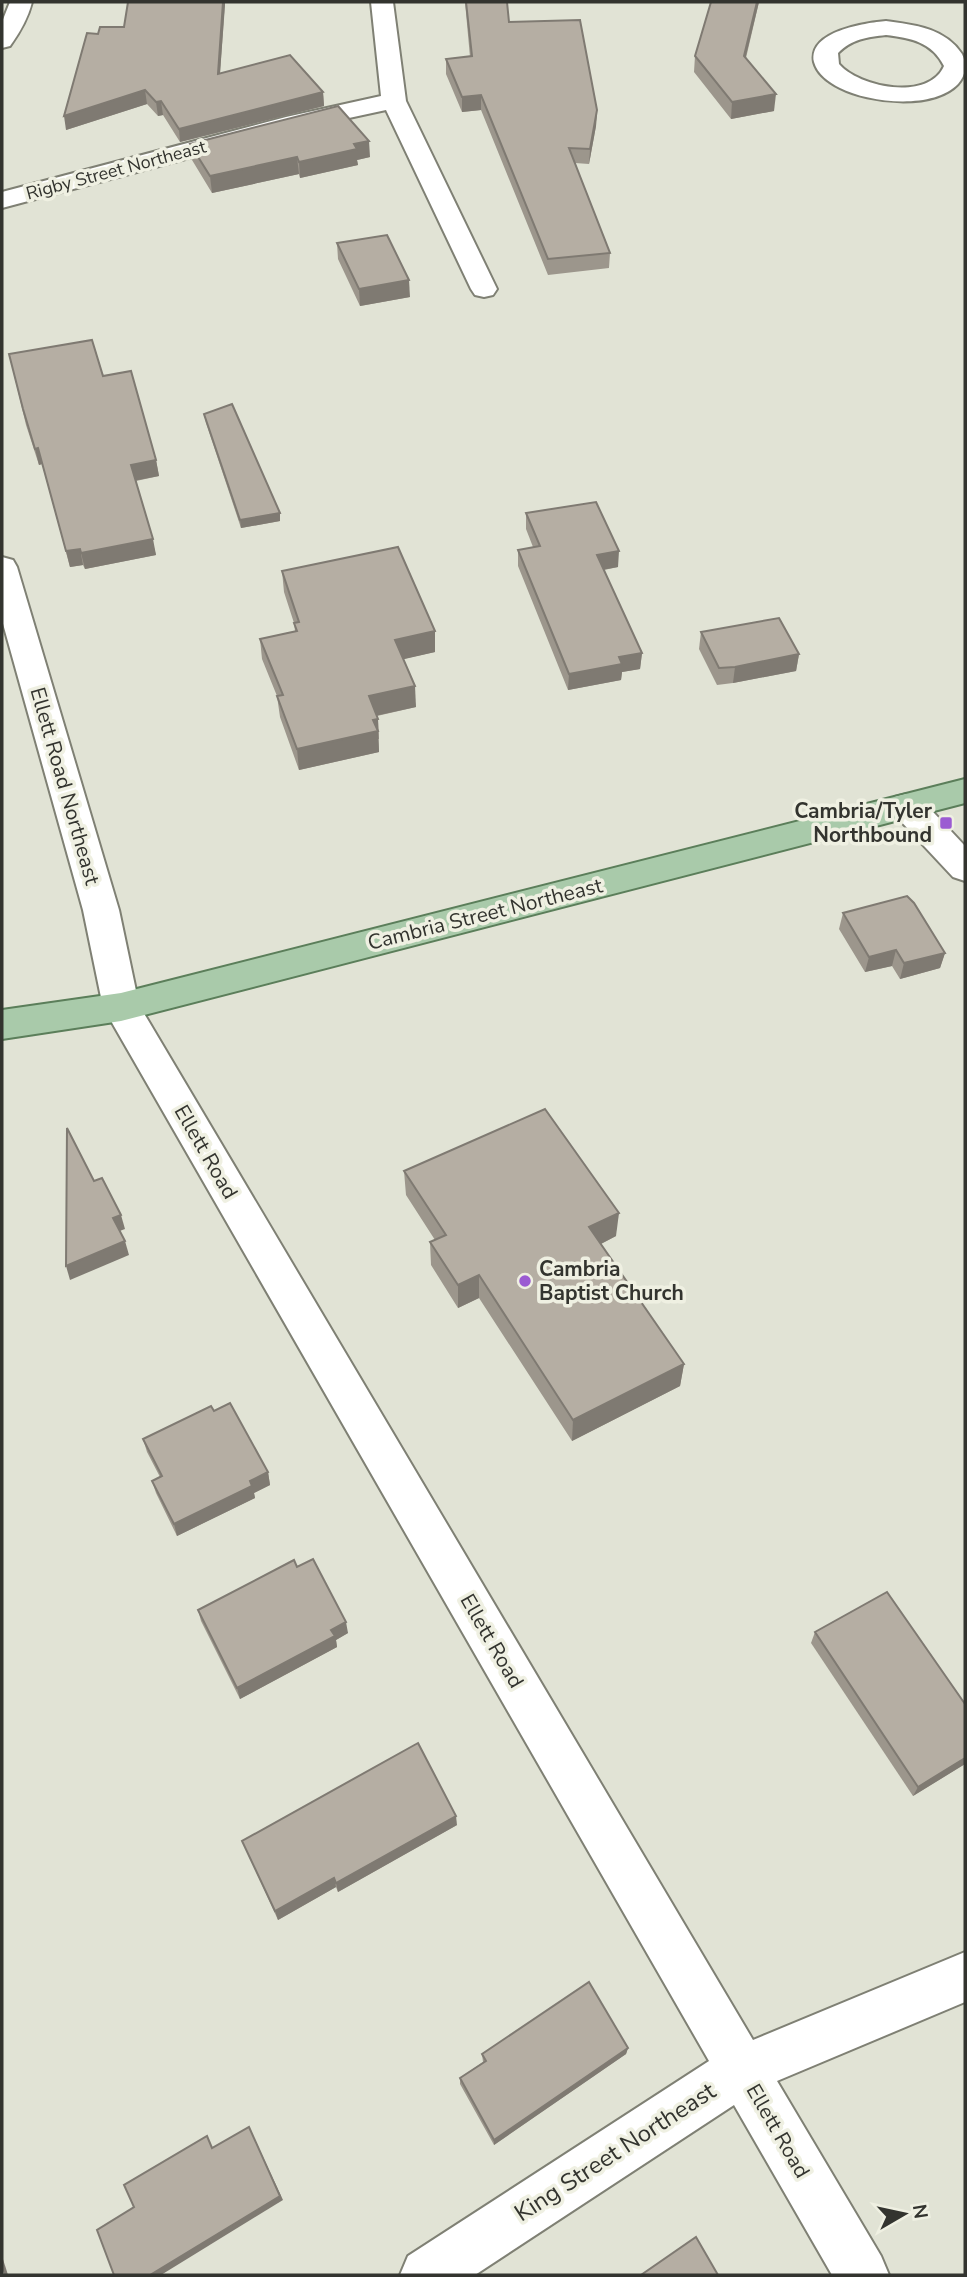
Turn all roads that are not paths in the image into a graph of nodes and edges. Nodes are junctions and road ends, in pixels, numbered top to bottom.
1 (20, 2) edge
2 (382, 2) edge
3 (878, 2) edge
4 (886, 28) junction
5 (2, 41) edge
6 (394, 101) junction
7 (2, 200) edge
8 (484, 289) dead end
9 (2, 567) edge
10 (965, 791) edge
11 (907, 806) junction
12 (965, 868) edge
13 (121, 1007) junction
14 (2, 1025) edge
15 (965, 1978) edge
16 (742, 2070) junction
17 (427, 2275) edge
18 (862, 2275) edge

1 - 5 street
2 - 6 street
3 - 4 street
4 - 4 street
6 - 7 street, Rigby Street Northeast
6 - 8 street
9 - 13 street, Ellett Road Northeast
10 - 11 main road, Cambria Street Northeast
11 - 12 street
11 - 13 main road, Cambria Street Northeast
13 - 14 main road, Cambria Street Northeast
13 - 16 street, Ellett Road
15 - 16 street, King Street Northeast
16 - 17 street, King Street Northeast
16 - 18 street, Ellett Road

